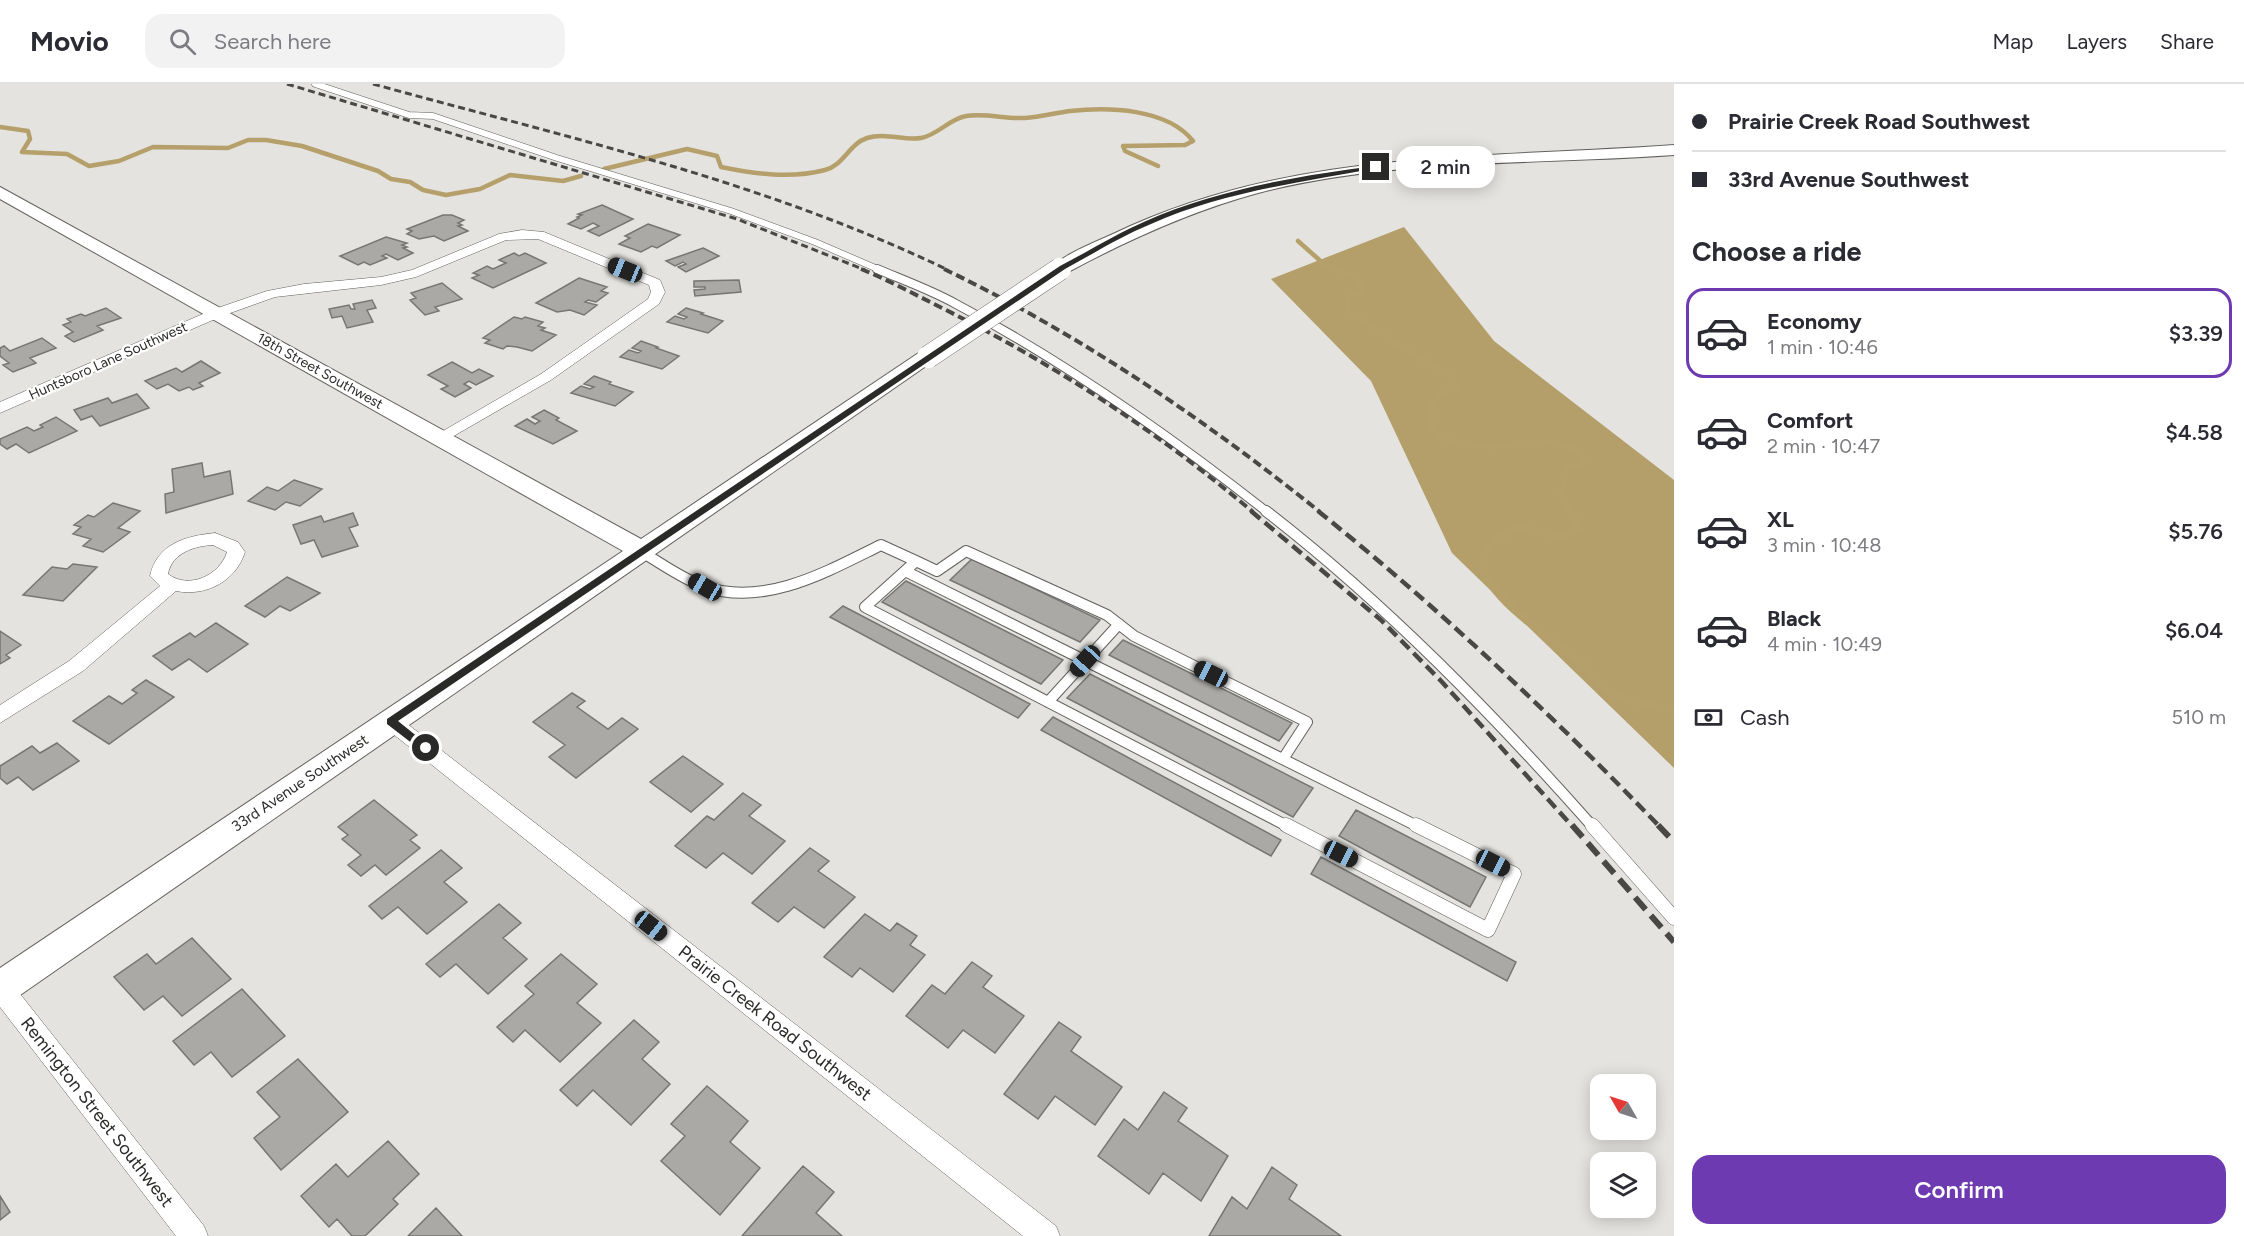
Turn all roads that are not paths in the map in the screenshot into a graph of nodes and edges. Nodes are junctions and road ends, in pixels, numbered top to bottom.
1 (315, 84) edge
2 (1674, 150) edge
3 (1, 193) edge
4 (217, 314) junction
5 (0, 408) edge
6 (439, 438) junction
7 (640, 550) junction
8 (916, 561) junction
9 (904, 571) junction
10 (172, 585) dead end
11 (1119, 624) junction
12 (1085, 661) junction
13 (1048, 702) junction
14 (0, 715) edge
15 (390, 721) junction
16 (1283, 759) junction
17 (1674, 918) edge
18 (0, 988) edge
19 (194, 1236) edge
20 (1046, 1236) edge

1 - 17 lane
2 - 7 street, 33rd Avenue Southwest, bridge
3 - 4 street, 18th Street Southwest
4 - 5 street, Huntsboro Lane Southwest
4 - 6 street, 18th Street Southwest
4 - 6 street, Huntsboro Lane Southwest
6 - 7 street, 18th Street Southwest
7 - 8 lane
7 - 15 street, 33rd Avenue Southwest
8 - 9 lane
8 - 11 lane
9 - 12 lane
9 - 13 lane
10 - 14 street
11 - 12 lane
11 - 16 lane
12 - 13 lane
12 - 16 lane
13 - 16 lane
15 - 18 street, 33rd Avenue Southwest
15 - 20 street, Prairie Creek Road Southwest
18 - 19 street, Remington Street Southwest

